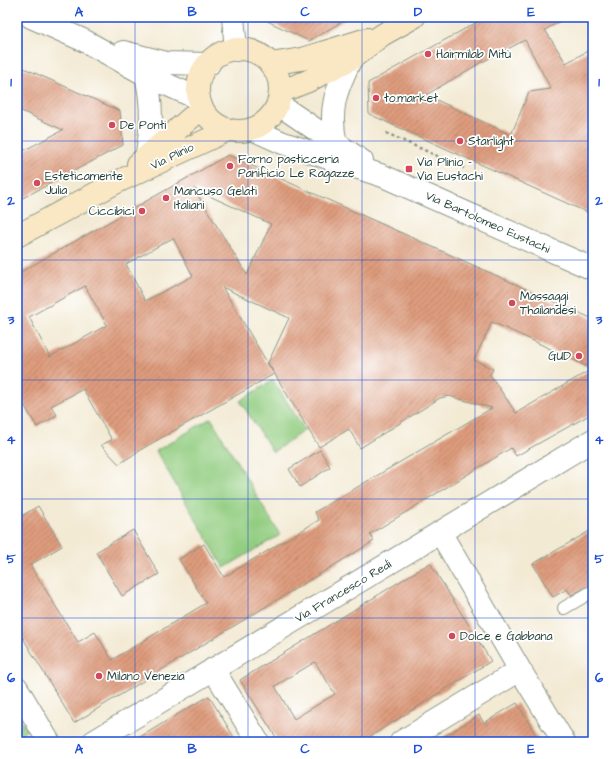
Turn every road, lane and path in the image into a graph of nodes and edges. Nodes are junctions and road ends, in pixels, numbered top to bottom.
1 (31, 17) edge
2 (233, 17) edge
3 (414, 17) edge
4 (382, 35) junction
5 (85, 41) junction
6 (236, 50) junction
7 (351, 59) junction
8 (209, 64) junction
9 (270, 64) junction
10 (146, 75) junction
11 (279, 98) junction
12 (201, 104) junction
13 (252, 129) junction
14 (228, 130) junction
15 (386, 133) dead end
16 (336, 144) junction
17 (146, 158) junction
18 (464, 168) dead end
19 (383, 176) junction
20 (115, 183) junction
21 (17, 236) edge
22 (593, 269) edge
23 (593, 440) edge
24 (440, 532) junction
25 (593, 591) edge
26 (564, 608) dead end
27 (213, 668) junction
28 (520, 670) junction
29 (17, 688) edge
30 (49, 742) edge
31 (93, 742) edge
32 (258, 742) edge
33 (401, 742) edge
34 (564, 742) edge

1 - 5 street
2 - 6 street
3 - 4 street
4 - 7 street
4 - 9 street
5 - 8 street
5 - 10 street
6 - 8 street
6 - 9 street
7 - 11 street
7 - 16 street
8 - 12 street
9 - 11 street
10 - 12 street
10 - 17 street
11 - 13 street, Via Bartolomeo Eustachi
11 - 16 street, Via Bartolomeo Eustachi
12 - 14 street
12 - 17 street, Via Plinio
13 - 14 street, Via Bartolomeo Eustachi
13 - 19 street, Via Bartolomeo Eustachi
14 - 20 street, Via Plinio
15 - 18 path
16 - 19 street, Via Bartolomeo Eustachi
17 - 20 street, Via Plinio
19 - 22 street, Via Bartolomeo Eustachi
20 - 21 street, Via Plinio
23 - 24 street, Via Francesco Redi
24 - 27 street, Via Francesco Redi
24 - 28 street
25 - 26 lane
27 - 31 street, Via Francesco Redi
27 - 32 street
28 - 33 street
28 - 34 street
29 - 30 street

